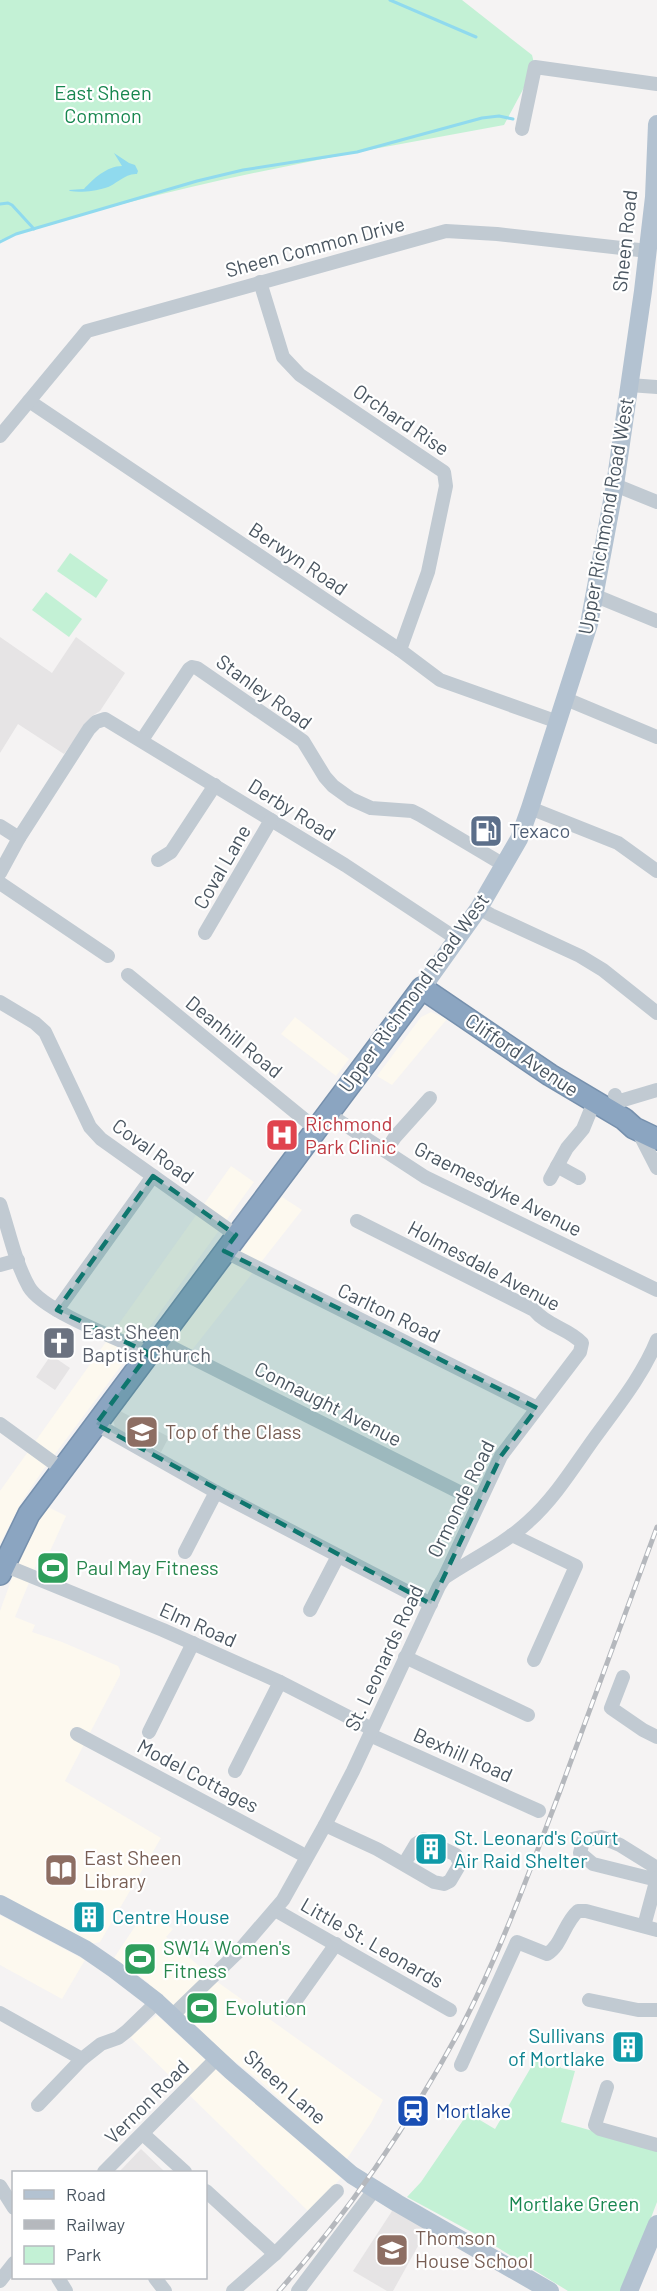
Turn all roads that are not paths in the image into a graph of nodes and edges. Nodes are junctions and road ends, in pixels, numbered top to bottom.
1 (657, 84) edge
2 (657, 124) edge
3 (522, 129) dead end
4 (648, 250) junction
5 (260, 282) junction
6 (632, 362) joint
7 (629, 385) junction
8 (657, 387) edge
9 (29, 401) junction
10 (0, 436) edge
11 (615, 485) junction
12 (657, 502) edge
13 (596, 596) junction
14 (657, 621) edge
15 (400, 650) junction
16 (566, 699) junction
17 (558, 722) junction
18 (657, 737) edge
19 (142, 740) junction
20 (215, 785) junction
21 (531, 808) junction
22 (271, 820) junction
23 (0, 826) edge
24 (19, 838) junction
25 (158, 860) dead end
26 (504, 865) junction
27 (657, 871) edge
28 (0, 873) edge
29 (0, 882) edge
30 (479, 908) junction
31 (205, 933) dead end
32 (457, 939) junction
33 (108, 956) dead end
34 (128, 975) dead end
35 (422, 988) junction
36 (0, 1002) edge
37 (657, 1013) edge
38 (657, 1090) edge
39 (615, 1095) dead end
40 (430, 1098) dead end
41 (594, 1102) junction
42 (322, 1121) junction
43 (645, 1130) edge
44 (386, 1151) junction
45 (656, 1165) edge
46 (557, 1166) junction
47 (153, 1176) junction
48 (579, 1178) dead end
49 (550, 1179) dead end
50 (0, 1204) edge
51 (357, 1221) dead end
52 (230, 1243) junction
53 (18, 1260) junction
54 (0, 1265) edge
55 (657, 1290) edge
56 (57, 1310) junction
57 (657, 1340) edge
58 (154, 1347) junction
59 (580, 1352) joint
60 (537, 1408) junction
61 (0, 1424) edge
62 (96, 1424) junction
63 (62, 1469) junction
64 (216, 1492) junction
65 (479, 1502) junction
66 (512, 1535) junction
67 (185, 1552) dead end
68 (338, 1556) junction
69 (2, 1569) edge
70 (444, 1578) junction
71 (431, 1604) junction
72 (310, 1610) dead end
73 (193, 1644) junction
74 (405, 1657) junction
75 (534, 1660) dead end
76 (623, 1677) dead end
77 (280, 1682) junction
78 (528, 1715) dead end
79 (148, 1732) dead end
80 (371, 1732) junction
81 (77, 1734) dead end
82 (657, 1737) edge
83 (235, 1771) dead end
84 (540, 1812) dead end
85 (325, 1825) junction
86 (300, 1853) dead end
87 (404, 1864) junction
88 (657, 1868) edge
89 (657, 1879) edge
90 (0, 1904) edge
91 (275, 1910) junction
92 (651, 1928) edge
93 (336, 1944) junction
94 (589, 2000) dead end
95 (157, 2002) junction
96 (289, 2010) dead end
97 (450, 2010) dead end
98 (657, 2010) edge
99 (0, 2013) edge
100 (172, 2016) junction
101 (217, 2058) junction
102 (82, 2059) junction
103 (461, 2065) dead end
104 (607, 2087) dead end
105 (38, 2104) dead end
106 (143, 2134) junction
107 (657, 2145) edge
108 (105, 2171) edge
109 (184, 2171) edge
110 (0, 2186) edge
111 (375, 2189) junction
112 (337, 2191) dead end
113 (207, 2192) edge
114 (12, 2205) edge
115 (657, 2224) edge
116 (275, 2254) junction
117 (12, 2266) edge
118 (0, 2281) edge
119 (233, 2291) edge
120 (298, 2291) edge
121 (550, 2291) edge
122 (629, 2291) edge

1 - 3 street
2 - 4 main road, Sheen Road
4 - 5 street, Sheen Common Drive
4 - 6 main road, Sheen Road
5 - 9 street, Sheen Common Drive
5 - 15 street, Orchard Rise
6 - 7 main road, Upper Richmond Road West
7 - 8 street
7 - 11 main road, Upper Richmond Road West
9 - 10 street, Sheen Common Drive
9 - 15 street, Berwyn Road
11 - 12 street
11 - 13 main road, Upper Richmond Road West
13 - 14 street
13 - 16 main road, Upper Richmond Road West
15 - 17 street, Berwyn Road
16 - 17 main road, Upper Richmond Road West
16 - 18 street
17 - 21 main road, Upper Richmond Road West
19 - 20 street, Derby Road
19 - 24 street, Derby Road
19 - 26 street, Stanley Road
20 - 22 street, Derby Road
20 - 25 street
21 - 26 main road, Upper Richmond Road West
21 - 27 street
22 - 31 street, Coval Lane
22 - 32 street, Derby Road
23 - 24 street
24 - 28 street
26 - 30 main road, Upper Richmond Road West
29 - 33 street
30 - 32 main road, Upper Richmond Road West
30 - 37 street
32 - 35 main road, Upper Richmond Road West
34 - 42 street, Deanhill Road
35 - 41 highway, Clifford Avenue
35 - 42 highway, Upper Richmond Road West
36 - 47 street, Coval Road
38 - 39 street
40 - 44 street
41 - 43 highway, Clifford Avenue
41 - 46 street
42 - 44 street, Graemesdyke Avenue
42 - 52 highway, Upper Richmond Road West
43 - 45 street
44 - 55 street, Graemesdyke Avenue
46 - 48 street
46 - 49 street
47 - 52 street, Coval Road
47 - 56 street
50 - 53 street, Connaught Avenue
51 - 59 street, Holmesdale Avenue
52 - 58 highway, Upper Richmond Road West
52 - 60 street, Carlton Road
53 - 54 street
53 - 56 street, Connaught Avenue
56 - 58 street, Connaught Avenue
57 - 66 street, St. Leonards Road
58 - 62 highway, Upper Richmond Road West
58 - 65 street, Connaught Avenue
59 - 60 street, Ormonde Road
60 - 65 street, Ormonde Road
61 - 63 street
62 - 63 highway, Upper Richmond Road West
62 - 64 street
63 - 69 highway, Upper Richmond Road West
64 - 67 street
64 - 68 street
65 - 70 street, Ormonde Road
66 - 70 street, St. Leonards Road
66 - 75 street
68 - 71 street
68 - 72 street
69 - 73 street, Elm Road
70 - 71 street, St. Leonards Road
71 - 74 street, St. Leonards Road
73 - 77 street, Elm Road
73 - 79 street
74 - 78 street
74 - 80 street, St. Leonards Road
76 - 82 street
77 - 80 street, Elm Road
77 - 83 street
80 - 84 street, Bexhill Road
80 - 85 street, St. Leonards Road
81 - 86 street, Model Cottages
85 - 87 street
85 - 91 street, St. Leonards Road
87 - 87 street
88 - 89 street
89 - 92 street
90 - 95 main road, Sheen Lane
91 - 93 street, Little St. Leonards
91 - 100 street, St. Leonards Road
92 - 103 street
93 - 96 street
93 - 97 street, Little St. Leonards
94 - 98 street
95 - 100 main road, Sheen Lane
95 - 102 street
99 - 102 street
100 - 101 main road, Sheen Lane
101 - 106 street, Vernon Road
101 - 111 main road, Sheen Lane
102 - 105 street
104 - 107 street
106 - 108 street, Vernon Road
106 - 109 street
110 - 114 street
111 - 120 street
111 - 121 main road, Sheen Lane
112 - 116 street
113 - 116 street
115 - 122 main road
116 - 119 street
117 - 118 street

